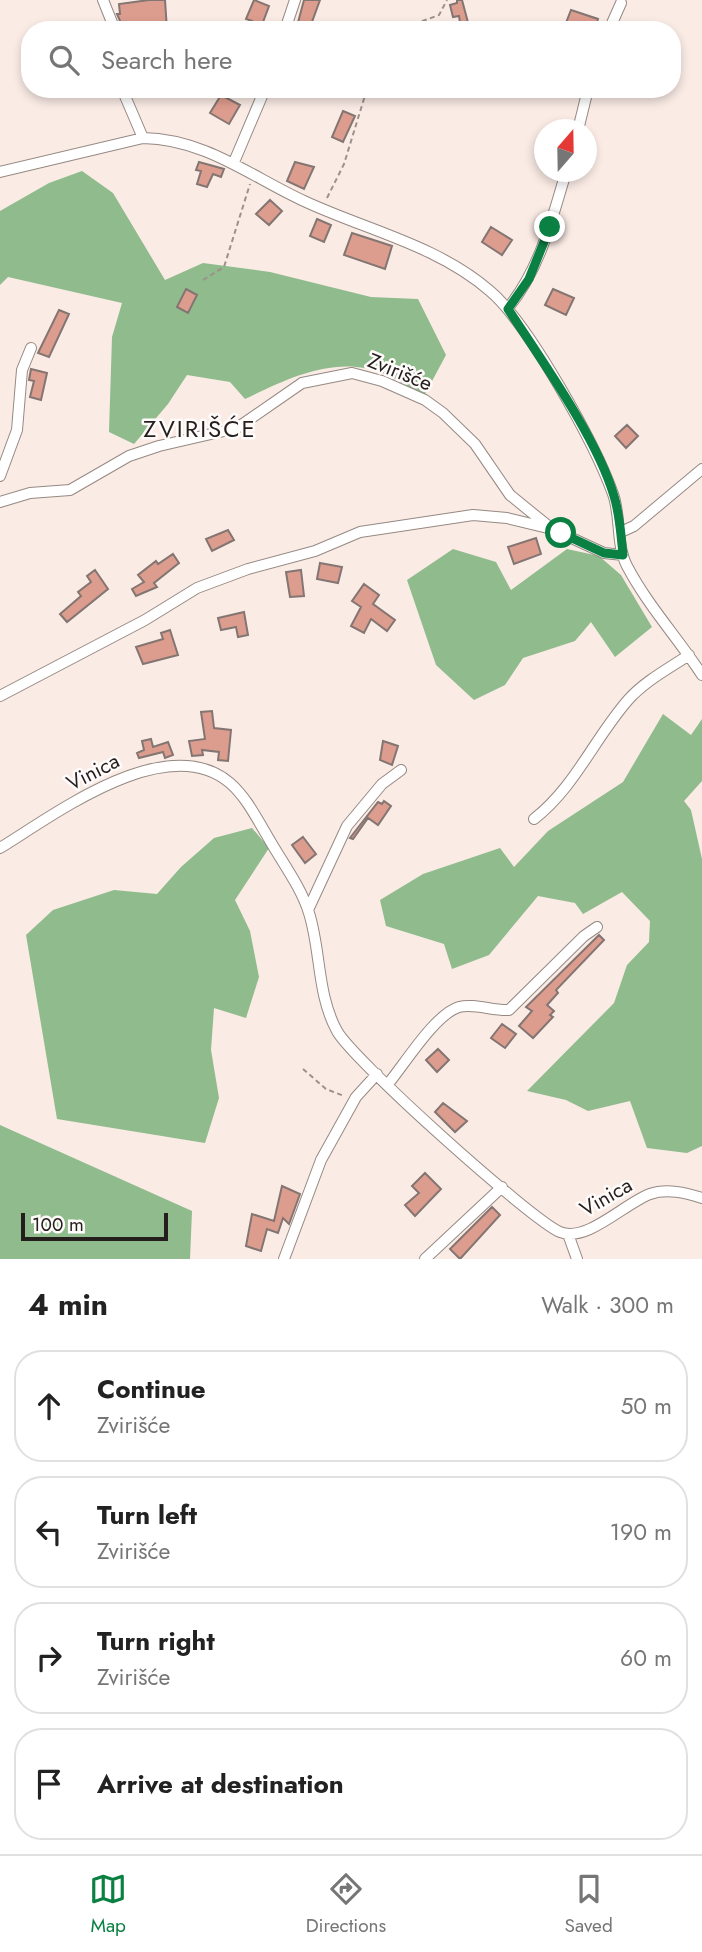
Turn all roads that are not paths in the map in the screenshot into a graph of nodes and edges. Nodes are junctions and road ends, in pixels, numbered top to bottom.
1 (103, 0) edge
2 (295, 0) edge
3 (621, 3) dead end
4 (111, 21) edge
5 (288, 21) edge
6 (613, 21) edge
7 (126, 98) edge
8 (261, 98) edge
9 (586, 98) edge
10 (581, 119) edge
11 (143, 138) junction
12 (234, 162) junction
13 (0, 172) edge
14 (563, 182) edge
15 (508, 309) junction
16 (31, 348) dead end
17 (702, 469) edge
18 (0, 476) edge
19 (0, 502) edge
20 (552, 529) junction
21 (621, 533) junction
22 (623, 555) junction
23 (689, 655) junction
24 (702, 676) edge
25 (0, 696) edge
26 (401, 770) dead end
27 (534, 819) dead end
28 (0, 848) edge
29 (308, 910) junction
30 (597, 927) dead end
31 (377, 1074) junction
32 (388, 1084) junction
33 (502, 1187) junction
34 (702, 1198) edge
35 (568, 1234) junction
36 (284, 1259) edge
37 (425, 1259) edge
38 (577, 1259) edge

1 - 4 street
2 - 5 street
3 - 6 street
7 - 11 street
8 - 12 street
9 - 10 street
11 - 12 street
11 - 13 street
12 - 15 street
14 - 15 street
15 - 21 street
16 - 18 street
17 - 21 street
19 - 20 street, Zvirišće
20 - 22 street, Zvirišće
20 - 25 street, Zvirišće
21 - 22 street
22 - 23 street
23 - 24 street
23 - 27 street
26 - 29 street
28 - 29 street, Vinica
29 - 31 street, Vinica
30 - 32 street
31 - 32 street, Vinica
31 - 36 street
32 - 33 street, Vinica
33 - 35 street, Vinica
33 - 37 street
34 - 35 street, Vinica
35 - 38 street

